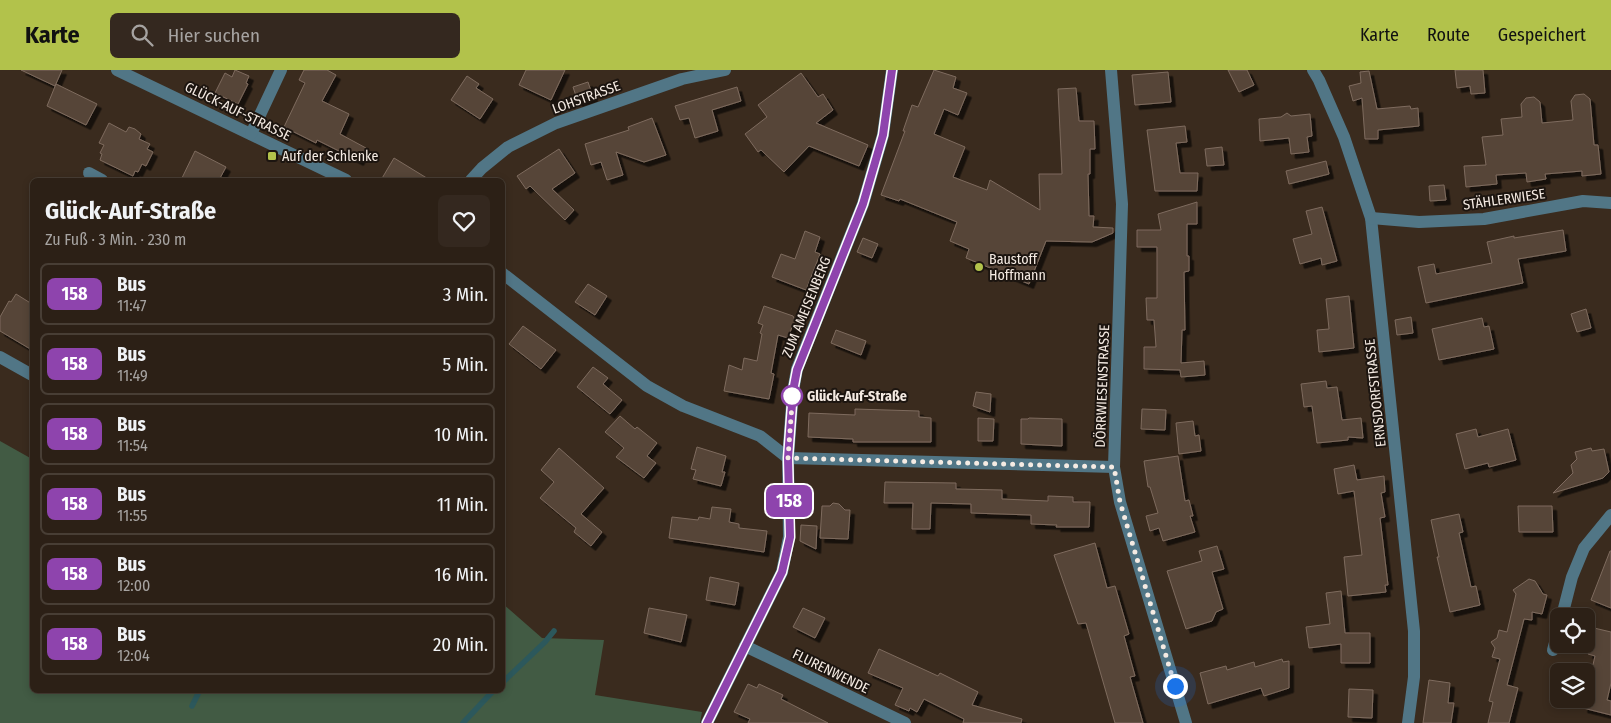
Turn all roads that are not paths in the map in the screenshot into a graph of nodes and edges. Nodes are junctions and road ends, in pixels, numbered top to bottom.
1 (117, 70) edge
2 (281, 70) edge
3 (725, 70) edge
4 (892, 70) edge
5 (1111, 70) edge
6 (1313, 70) edge
7 (682, 75) edge
8 (250, 134) junction
9 (89, 173) dead end
10 (98, 178) edge
11 (342, 178) edge
12 (473, 178) edge
13 (1611, 203) edge
14 (1371, 218) junction
15 (505, 275) edge
16 (0, 357) edge
17 (30, 374) edge
18 (788, 458) junction
19 (1114, 467) junction
20 (1611, 515) edge
21 (1564, 608) edge
22 (745, 646) junction
23 (707, 723) edge
24 (905, 723) edge
25 (1186, 723) edge
26 (1408, 723) edge

1 - 8 street, GLÜCK-AUF-STRASSE
2 - 8 street
3 - 7 street, LOHSTRASSE
4 - 18 street, ZUM AMEISENBERG
5 - 19 street, DÖRRWIESENSTRASSE
6 - 14 street, ERNSDORFSTRASSE
7 - 12 street, LOHSTRASSE
8 - 11 street, GLÜCK-AUF-STRASSE
9 - 10 street
13 - 14 street, STÄHLERWIESE
14 - 26 street, ERNSDORFSTRASSE
15 - 18 street
16 - 17 street
18 - 19 street
18 - 22 street, ZUM AMEISENBERG
19 - 25 street, DÖRRWIESENSTRASSE
20 - 21 street
22 - 23 street, ZUM AMEISENBERG
22 - 24 street, FLURENWENDE

